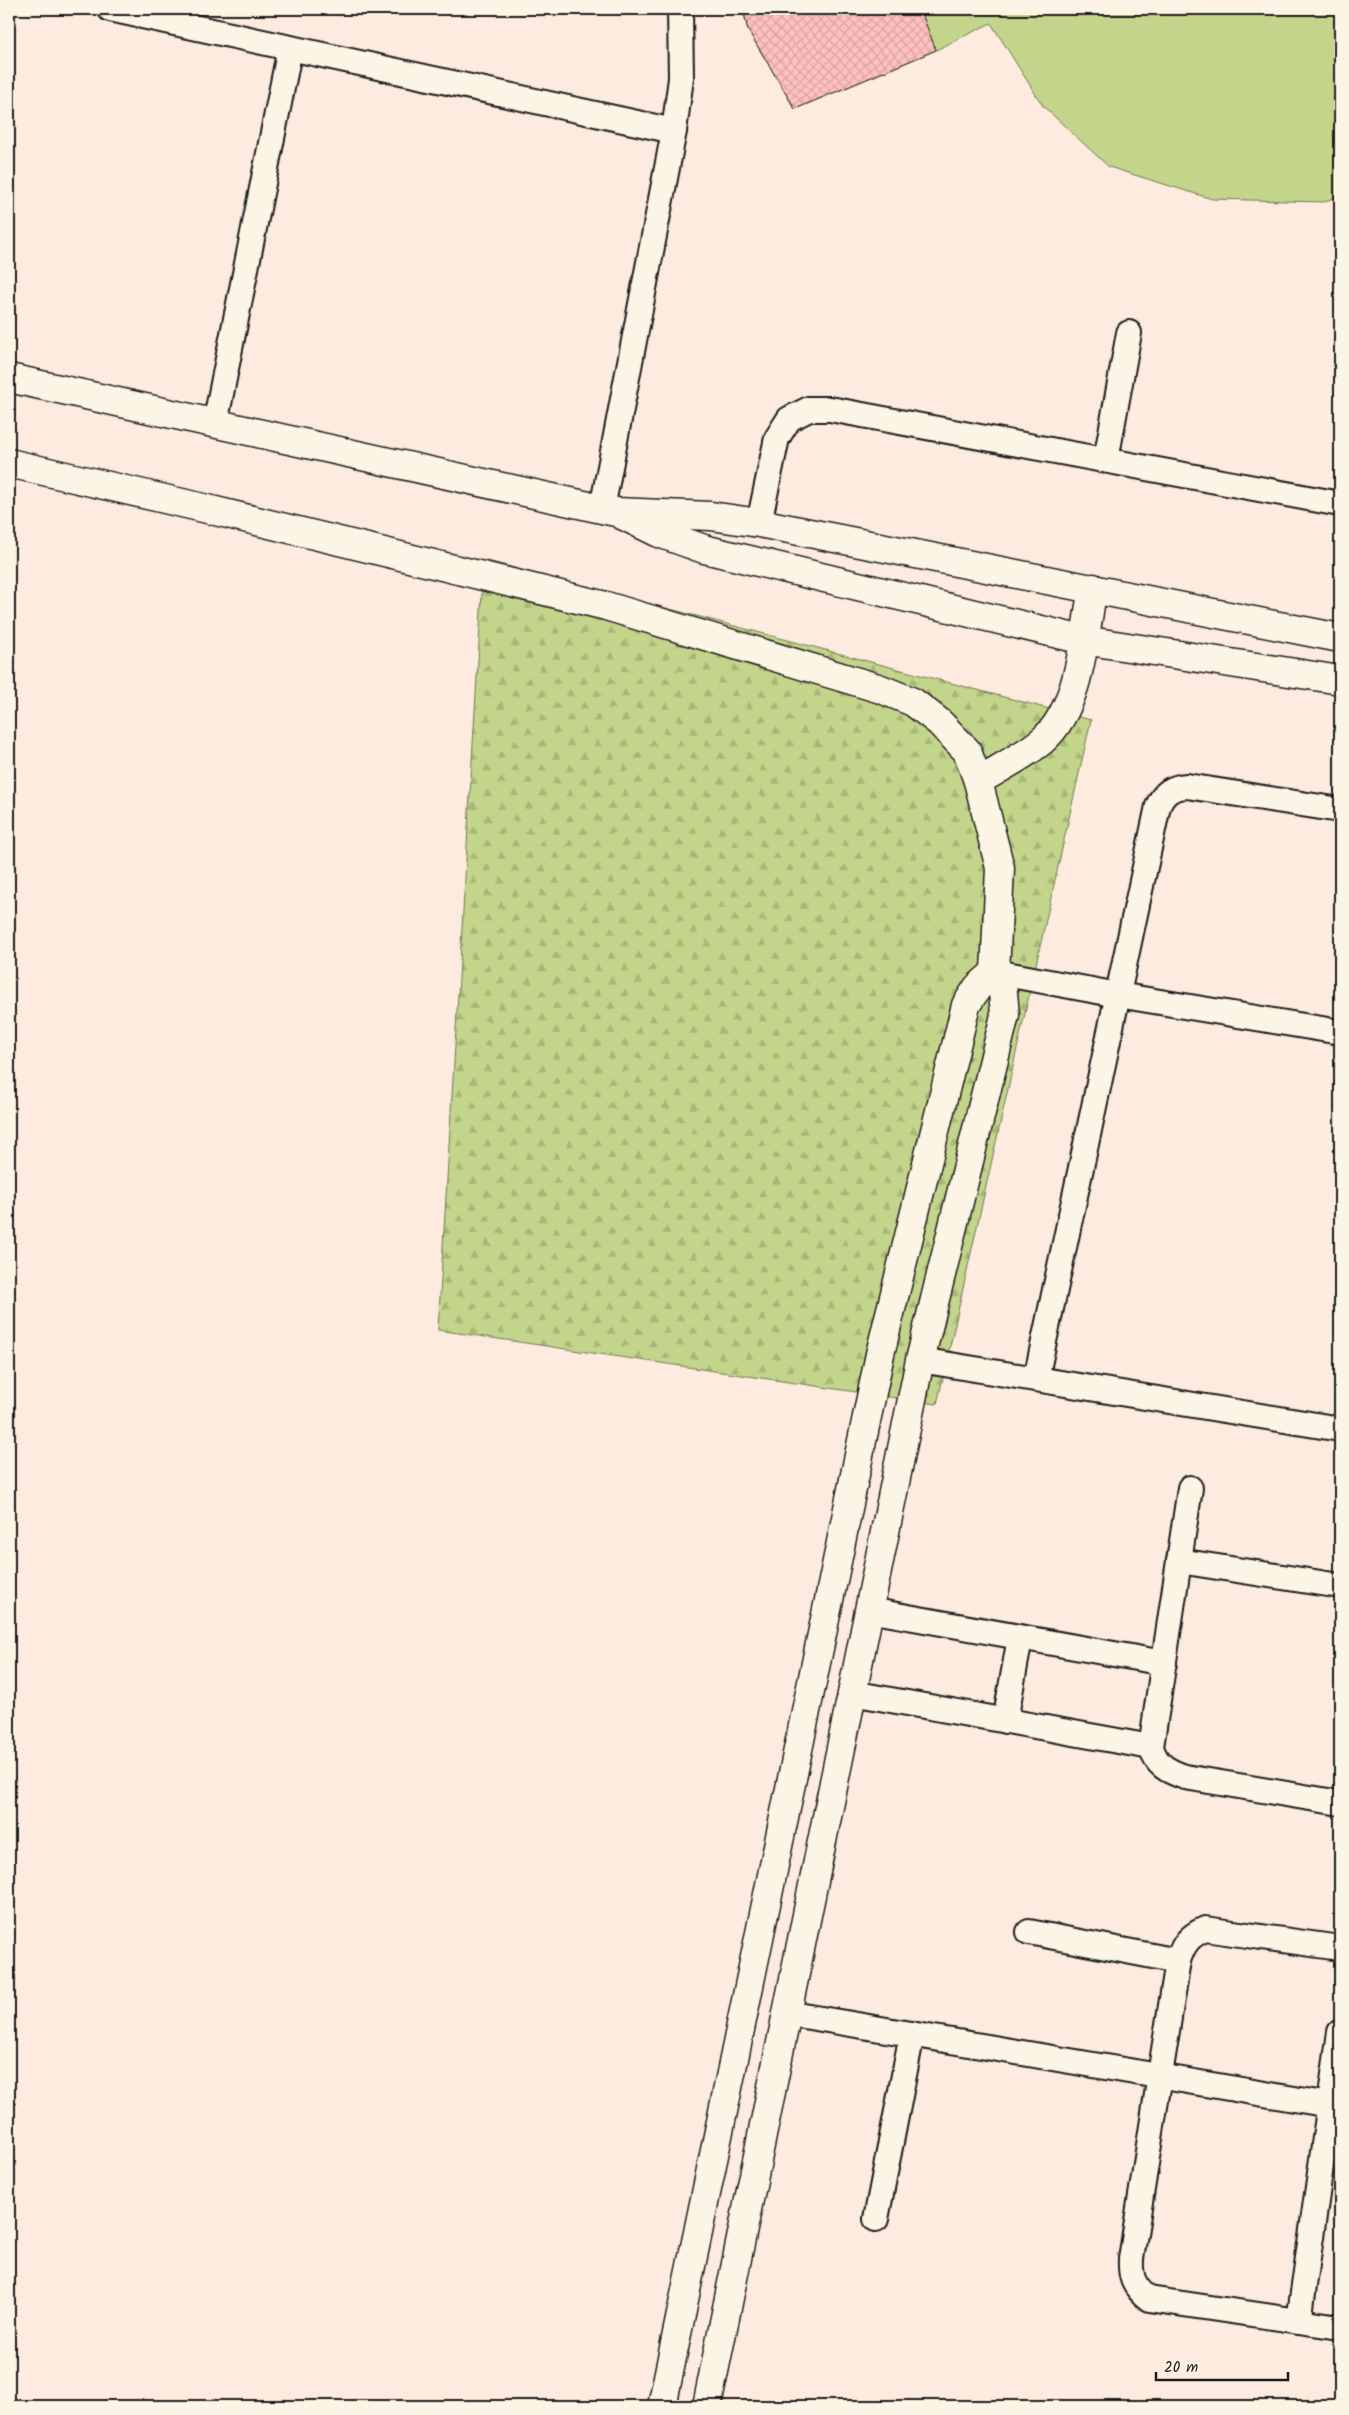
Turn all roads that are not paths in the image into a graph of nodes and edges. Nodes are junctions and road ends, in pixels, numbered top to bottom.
1 (110, 9) edge
2 (680, 9) edge
3 (290, 48) junction
4 (674, 131) junction
5 (1129, 333) dead end
6 (9, 378) edge
7 (215, 424) junction
8 (1106, 460) junction
9 (9, 463) edge
10 (1340, 504) edge
11 (609, 511) junction
12 (759, 523) junction
13 (752, 561) junction
14 (1092, 588) junction
15 (1340, 638) edge
16 (1083, 640) junction
17 (1340, 680) edge
18 (978, 781) junction
19 (1340, 810) edge
20 (995, 972) junction
21 (1118, 995) junction
22 (1340, 1032) edge
23 (880, 1354) junction
24 (920, 1360) junction
25 (1036, 1379) junction
26 (1340, 1429) edge
27 (1190, 1488) dead end
28 (1179, 1561) junction
29 (1340, 1586) edge
30 (869, 1610) junction
31 (1020, 1638) junction
32 (1164, 1662) junction
33 (811, 1686) junction
34 (852, 1693) junction
35 (1005, 1721) junction
36 (1151, 1747) junction
37 (1340, 1802) edge
38 (1029, 1932) dead end
39 (1340, 1948) edge
40 (1178, 1960) junction
41 (745, 2005) junction
42 (786, 2013) junction
43 (1340, 2032) edge
44 (912, 2034) junction
45 (1160, 2076) junction
46 (1330, 2105) junction
47 (876, 2219) dead end
48 (1299, 2321) junction
49 (1340, 2327) edge
50 (662, 2406) edge
51 (707, 2406) edge

1 - 3 lane
2 - 4 lane
3 - 4 lane
3 - 7 lane
4 - 11 lane
5 - 8 lane
6 - 7 main road
7 - 11 main road
8 - 10 lane
8 - 12 lane
9 - 18 main road
11 - 12 main road
11 - 13 main road
12 - 13 main road
12 - 14 main road
13 - 16 main road
14 - 15 main road
14 - 16 main road
16 - 17 main road
16 - 18 main road
18 - 20 main road
19 - 21 lane
20 - 21 lane
20 - 23 main road
20 - 24 main road
21 - 22 lane
21 - 25 lane
23 - 24 main road
23 - 33 main road
24 - 25 lane
24 - 30 main road
25 - 26 lane
27 - 28 lane
28 - 29 lane
28 - 32 lane
30 - 31 lane
30 - 34 main road
31 - 32 lane
31 - 35 lane
32 - 36 lane
33 - 34 main road
33 - 41 main road
34 - 35 lane
34 - 42 main road
35 - 36 lane
36 - 37 lane
38 - 40 lane
39 - 40 lane
40 - 45 lane
41 - 42 main road
41 - 50 main road
42 - 44 lane
42 - 51 main road
43 - 46 lane
44 - 45 lane
44 - 47 lane
45 - 46 lane
45 - 48 lane
46 - 48 lane
48 - 49 lane

